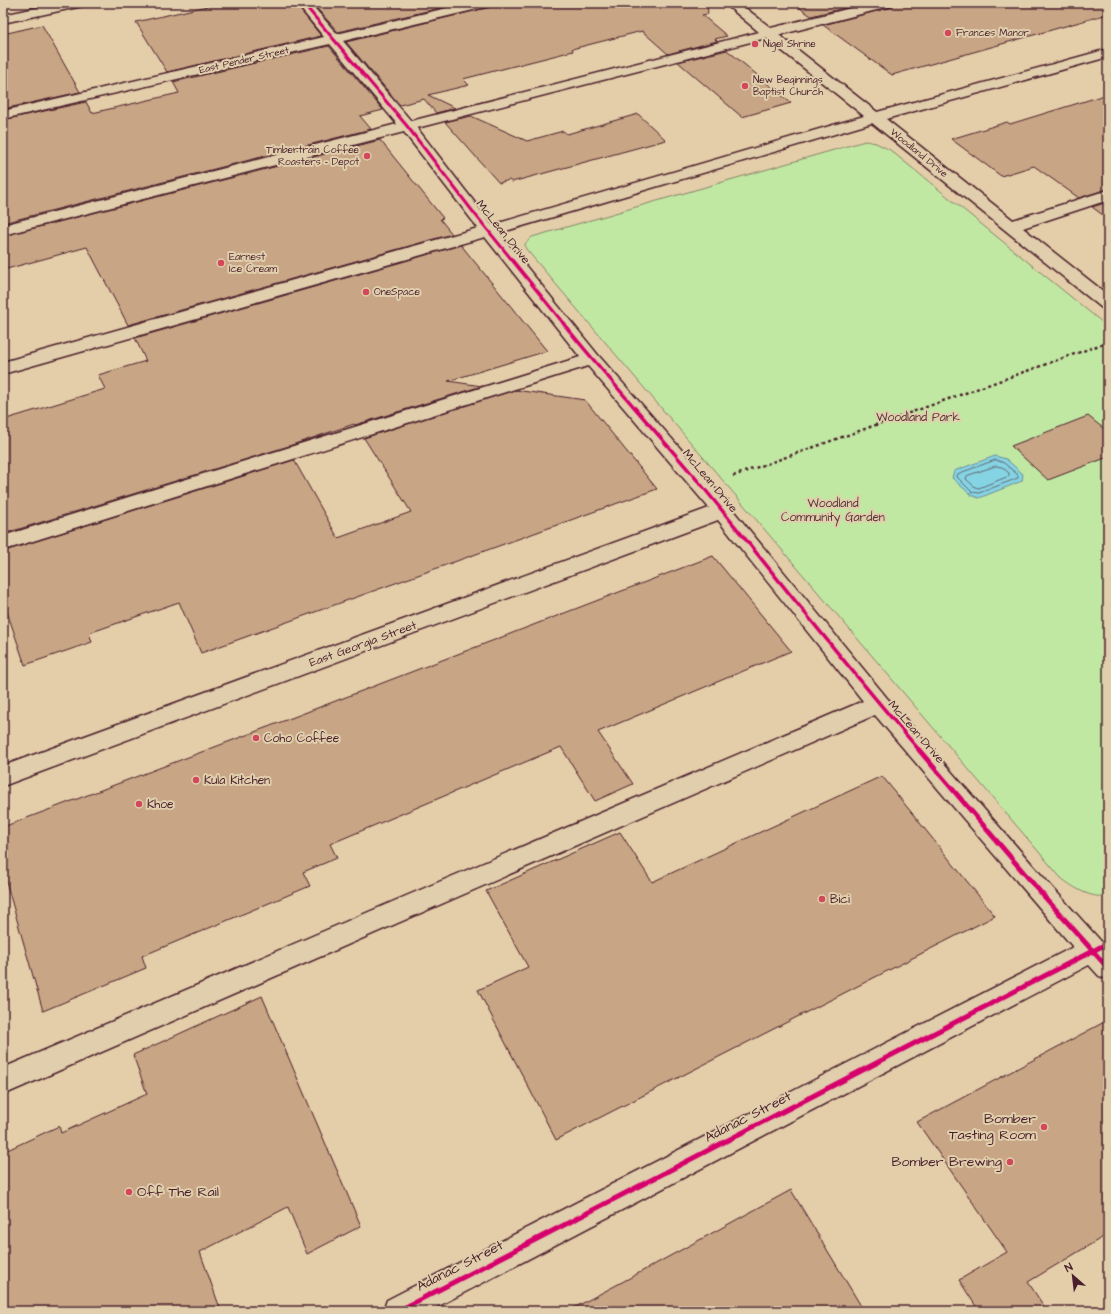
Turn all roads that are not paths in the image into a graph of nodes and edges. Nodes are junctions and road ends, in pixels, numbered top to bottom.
1 (78, 3) edge
2 (303, 3) edge
3 (485, 3) edge
4 (731, 3) edge
5 (887, 3) edge
6 (3, 19) edge
7 (768, 33) junction
8 (334, 39) junction
9 (1108, 53) edge
10 (3, 115) edge
11 (875, 118) junction
12 (407, 126) junction
13 (1108, 195) edge
14 (1011, 226) junction
15 (3, 230) edge
16 (489, 230) junction
17 (1108, 304) edge
18 (592, 359) junction
19 (3, 368) edge
20 (722, 511) junction
21 (8, 542) dead end
22 (879, 704) junction
23 (3, 776) edge
24 (1100, 960) edge
25 (3, 1082) edge
26 (398, 1311) edge

1 - 6 street
2 - 8 street, McLean Drive
3 - 8 street, East Pender Street
4 - 7 street, Woodland Drive
5 - 7 street
7 - 11 street, Woodland Drive
7 - 12 street
8 - 10 street, East Pender Street
8 - 12 street, McLean Drive
9 - 11 street
11 - 14 street, Woodland Drive
11 - 16 street
12 - 15 street
12 - 16 street, McLean Drive
13 - 14 street
14 - 17 street, Woodland Drive
16 - 18 street, McLean Drive
16 - 19 street
18 - 20 street, McLean Drive
18 - 21 street
20 - 22 street, McLean Drive
20 - 23 street, East Georgia Street
22 - 24 street, McLean Drive
22 - 25 street
24 - 26 street, Adanac Street

